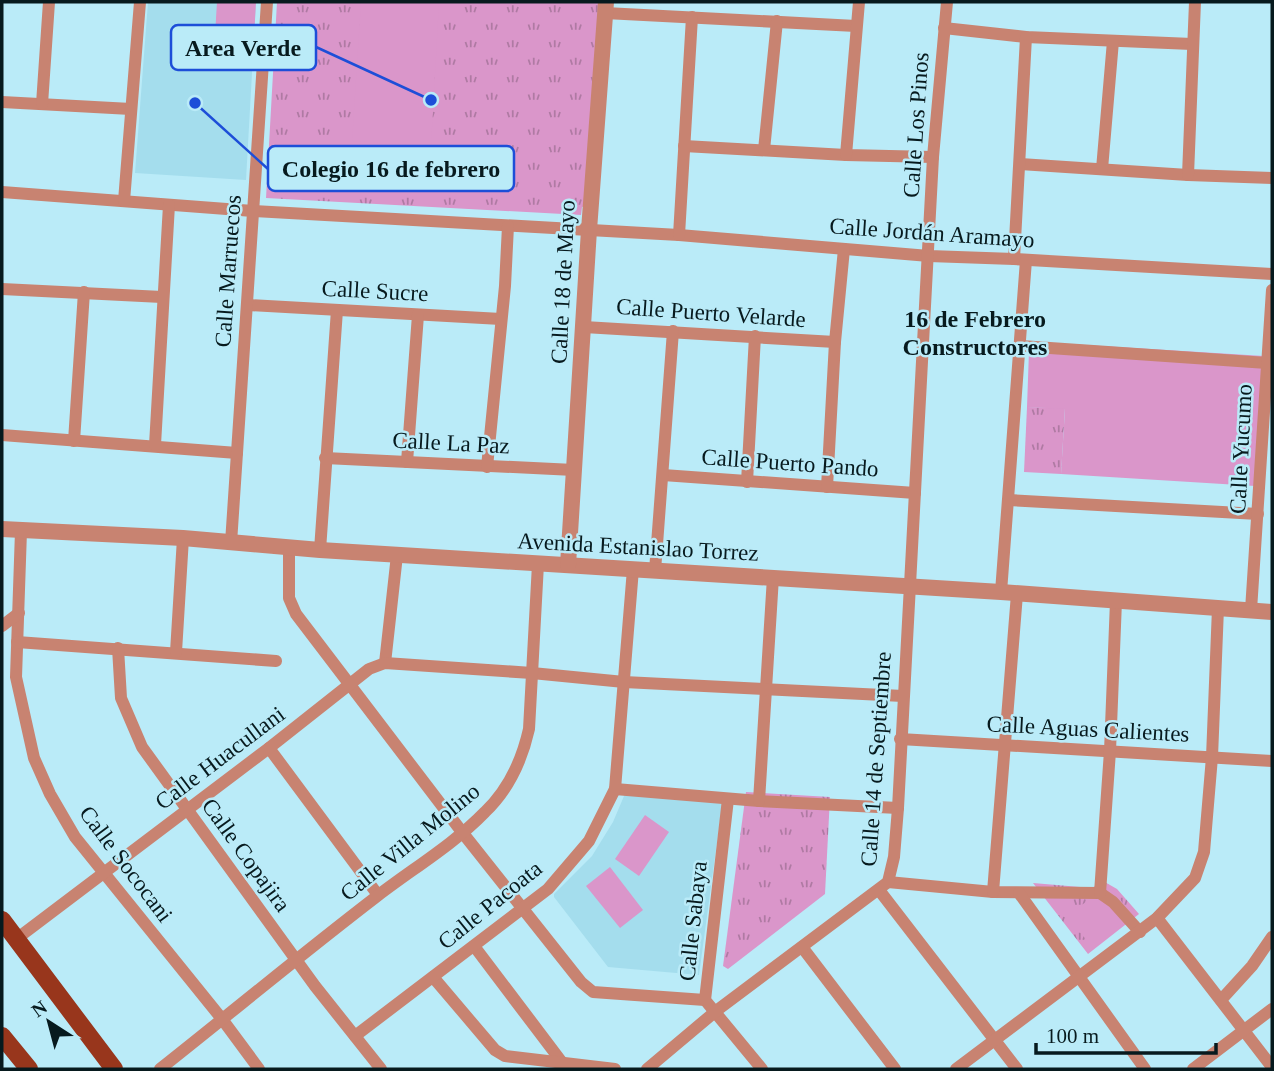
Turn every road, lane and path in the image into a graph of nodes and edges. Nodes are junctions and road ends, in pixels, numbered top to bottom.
1 (49, 2) edge
2 (140, 2) edge
3 (267, 2) edge
4 (859, 2) edge
5 (947, 2) edge
6 (1195, 2) edge
7 (606, 7) edge
8 (692, 17) junction
9 (777, 21) junction
10 (856, 26) junction
11 (944, 28) junction
12 (1026, 37) junction
13 (1113, 41) junction
14 (1192, 44) junction
15 (2, 102) edge
16 (42, 104) junction
17 (131, 109) junction
18 (684, 146) junction
19 (764, 150) junction
20 (846, 155) junction
21 (933, 157) junction
22 (1020, 164) junction
23 (1102, 169) junction
24 (1188, 175) junction
25 (1272, 178) edge
26 (2, 192) edge
27 (124, 201) junction
28 (169, 205) junction
29 (253, 211) junction
30 (508, 226) junction
31 (589, 230) junction
32 (679, 235) junction
33 (844, 249) junction
34 (929, 256) junction
35 (1020, 259) junction
36 (1272, 274) edge
37 (2, 289) edge
38 (1272, 290) edge
39 (83, 292) junction
40 (162, 297) junction
41 (248, 305) junction
42 (337, 310) junction
43 (418, 315) junction
44 (501, 319) junction
45 (584, 327) junction
46 (673, 331) junction
47 (755, 336) junction
48 (835, 342) junction
49 (1021, 346) junction
50 (1267, 363) junction
51 (1267, 432) edge
52 (2, 435) edge
53 (74, 441) junction
54 (155, 446) junction
55 (237, 453) junction
56 (325, 458) junction
57 (407, 462) junction
58 (487, 467) junction
59 (574, 470) junction
60 (663, 475) junction
61 (747, 482) junction
62 (827, 487) junction
63 (915, 493) junction
64 (1009, 500) junction
65 (1258, 514) junction
66 (2, 529) edge
67 (22, 531) junction
68 (183, 538) junction
69 (231, 543) junction
70 (289, 547) junction
71 (320, 550) junction
72 (397, 555) junction
73 (538, 564) junction
74 (568, 565) junction
75 (633, 569) junction
76 (655, 571) junction
77 (773, 577) junction
78 (909, 586) junction
79 (1009, 593) junction
80 (1116, 601) junction
81 (1218, 608) junction
82 (1251, 610) junction
83 (1272, 612) edge
84 (19, 613) junction
85 (2, 626) edge
86 (17, 642) junction
87 (118, 648) junction
88 (176, 652) junction
89 (275, 660) dead end
90 (385, 663) junction
91 (532, 673) junction
92 (624, 682) junction
93 (349, 684) junction
94 (767, 688) junction
95 (903, 696) junction
96 (900, 739) junction
97 (1006, 746) junction
98 (269, 748) junction
99 (1110, 751) junction
100 (1212, 757) junction
101 (1272, 761) edge
102 (615, 789) junction
103 (727, 799) junction
104 (759, 801) junction
105 (898, 808) junction
106 (186, 809) junction
107 (463, 832) junction
108 (105, 873) junction
109 (883, 886) junction
110 (993, 892) junction
111 (1019, 893) junction
112 (1100, 893) junction
113 (378, 895) junction
114 (522, 908) junction
115 (1157, 918) junction
116 (2, 920) edge
117 (1140, 932) junction
118 (1272, 937) edge
119 (15, 940) junction
120 (474, 946) junction
121 (802, 947) junction
122 (296, 959) junction
123 (433, 977) junction
124 (1077, 977) junction
125 (705, 1000) junction
126 (1222, 1000) junction
127 (1272, 1009) edge
128 (716, 1011) junction
129 (222, 1019) junction
130 (1244, 1030) junction
131 (355, 1036) junction
132 (2, 1037) edge
133 (994, 1040) junction
134 (561, 1061) junction
135 (1272, 1067) edge
136 (29, 1069) edge
137 (114, 1069) edge
138 (160, 1069) edge
139 (258, 1069) edge
140 (381, 1069) edge
141 (615, 1069) edge
142 (647, 1069) edge
143 (762, 1069) edge
144 (895, 1069) edge
145 (956, 1069) edge
146 (1017, 1069) edge
147 (1145, 1069) edge
148 (1193, 1069) edge

1 - 16 street
2 - 17 street
3 - 29 street, Calle Marruecos
4 - 10 street
5 - 11 street, Calle Los Pinos
6 - 14 street
7 - 8 street
7 - 31 street, Calle 18 de Mayo
8 - 9 street
8 - 18 street
9 - 10 street
9 - 19 street
10 - 20 street
11 - 12 street
11 - 21 street, Calle Los Pinos
12 - 13 street
12 - 22 street
13 - 14 street
13 - 23 street
14 - 24 street
15 - 16 street
16 - 17 street
17 - 27 street
18 - 19 street
18 - 32 street
19 - 20 street
20 - 21 street
21 - 34 street, Calle Los Pinos
22 - 23 street
22 - 35 street
23 - 24 street
24 - 25 street
26 - 27 street, Calle Jordán Aramayo
27 - 28 street, Calle Jordán Aramayo
28 - 29 street, Calle Jordán Aramayo
28 - 40 street
29 - 30 street, Calle Jordán Aramayo
29 - 41 street, Calle Marruecos
30 - 31 street, Calle Jordán Aramayo
30 - 44 street
31 - 32 street, Calle Jordán Aramayo
31 - 45 street, Calle 18 de Mayo
32 - 33 street, Calle Jordán Aramayo
33 - 34 street, Calle Jordán Aramayo
33 - 48 street
34 - 35 street, Calle Jordán Aramayo
34 - 63 street, Calle Los Pinos
35 - 36 street, Calle Jordán Aramayo
35 - 49 street
37 - 39 street
38 - 50 street, Calle Yucumo
39 - 40 street
39 - 53 street
40 - 54 street
41 - 42 street, Calle Sucre
41 - 55 street, Calle Marruecos
42 - 43 street, Calle Sucre
42 - 56 street
43 - 44 street, Calle Sucre
43 - 57 street
44 - 58 street
45 - 46 street, Calle Puerto Velarde
45 - 59 street, Calle 18 de Mayo
46 - 47 street, Calle Puerto Velarde
46 - 60 street
47 - 48 street, Calle Puerto Velarde
47 - 61 street
48 - 62 street
49 - 50 street
49 - 64 street
50 - 51 street, Calle Yucumo
51 - 65 street, Calle Yucumo
52 - 53 street
53 - 54 street
54 - 55 street
55 - 69 street, Calle Marruecos
56 - 57 street, Calle La Paz
56 - 71 street
57 - 58 street, Calle La Paz
58 - 59 street, Calle La Paz
59 - 74 street, Calle 18 de Mayo
60 - 61 street, Calle Puerto Pando
60 - 76 street
61 - 62 street, Calle Puerto Pando
62 - 63 street, Calle Puerto Pando
63 - 78 street, Calle Los Pinos
64 - 65 street
64 - 79 street
65 - 82 street, Calle Yucumo
66 - 67 street, Avenida Estanislao Torrez
67 - 68 street, Avenida Estanislao Torrez
67 - 84 street, Calle Sococani
68 - 69 street, Avenida Estanislao Torrez
68 - 88 street
69 - 70 street, Avenida Estanislao Torrez
70 - 71 street, Avenida Estanislao Torrez
70 - 93 street
71 - 72 street, Avenida Estanislao Torrez
72 - 73 street, Avenida Estanislao Torrez
72 - 90 street
73 - 74 street, Avenida Estanislao Torrez
73 - 91 street, Calle Villa Molino
74 - 75 street, Avenida Estanislao Torrez
75 - 76 street, Avenida Estanislao Torrez
75 - 92 street, Calle Pacoata
76 - 77 street, Avenida Estanislao Torrez
77 - 78 street, Avenida Estanislao Torrez
77 - 94 street
78 - 79 street, Avenida Estanislao Torrez
78 - 95 street, Calle 14 de Septiembre
79 - 80 street, Avenida Estanislao Torrez
79 - 97 street
80 - 81 street, Avenida Estanislao Torrez
80 - 99 street
81 - 82 street, Avenida Estanislao Torrez
81 - 100 street
82 - 83 street, Avenida Estanislao Torrez
84 - 85 street
84 - 86 street, Calle Sococani
86 - 87 street
86 - 108 street, Calle Sococani
87 - 88 street
87 - 106 street, Calle Copajira
88 - 89 street
90 - 91 street
90 - 93 street, Calle Huacullani
91 - 92 street
91 - 107 street, Calle Villa Molino
92 - 94 street
92 - 102 street, Calle Pacoata
93 - 98 street, Calle Huacullani
93 - 107 street
94 - 95 street
94 - 104 street
95 - 96 street, Calle 14 de Septiembre
96 - 97 street, Calle Aguas Calientes
96 - 105 street, Calle 14 de Septiembre
97 - 99 street, Calle Aguas Calientes
97 - 110 street
98 - 106 street, Calle Huacullani
98 - 113 street
99 - 100 street, Calle Aguas Calientes
99 - 112 street
100 - 101 street, Calle Aguas Calientes
100 - 115 street
102 - 103 street
102 - 114 street, Calle Pacoata
103 - 104 street
103 - 125 street, Calle Sabaya
104 - 105 street
105 - 109 street, Calle 14 de Septiembre
106 - 108 street, Calle Huacullani
106 - 122 street, Calle Copajira
107 - 113 street, Calle Villa Molino
107 - 114 street
108 - 119 street, Calle Huacullani
108 - 129 street, Calle Sococani
109 - 110 street
109 - 121 street, Calle 14 de Septiembre
109 - 133 street
110 - 111 street
111 - 112 street
111 - 124 street
112 - 117 street
113 - 122 street, Calle Villa Molino
114 - 120 street, Calle Pacoata
114 - 125 street
115 - 117 street
115 - 126 street
116 - 119 main road
117 - 124 street
118 - 126 street
119 - 137 main road
120 - 123 street, Calle Pacoata
120 - 134 street
121 - 128 street, Calle 14 de Septiembre
121 - 144 street
122 - 129 street, Calle Villa Molino
122 - 131 street, Calle Copajira
123 - 131 street, Calle Pacoata
123 - 134 street
124 - 133 street
124 - 147 street
125 - 128 street, Calle Sabaya
126 - 130 street
127 - 130 street
128 - 142 street, Calle 14 de Septiembre
128 - 143 street, Calle Sabaya
129 - 138 street, Calle Villa Molino
129 - 139 street, Calle Sococani
130 - 135 street
130 - 148 street
131 - 140 street, Calle Copajira
132 - 136 main road
133 - 145 street
133 - 146 street
134 - 141 street

